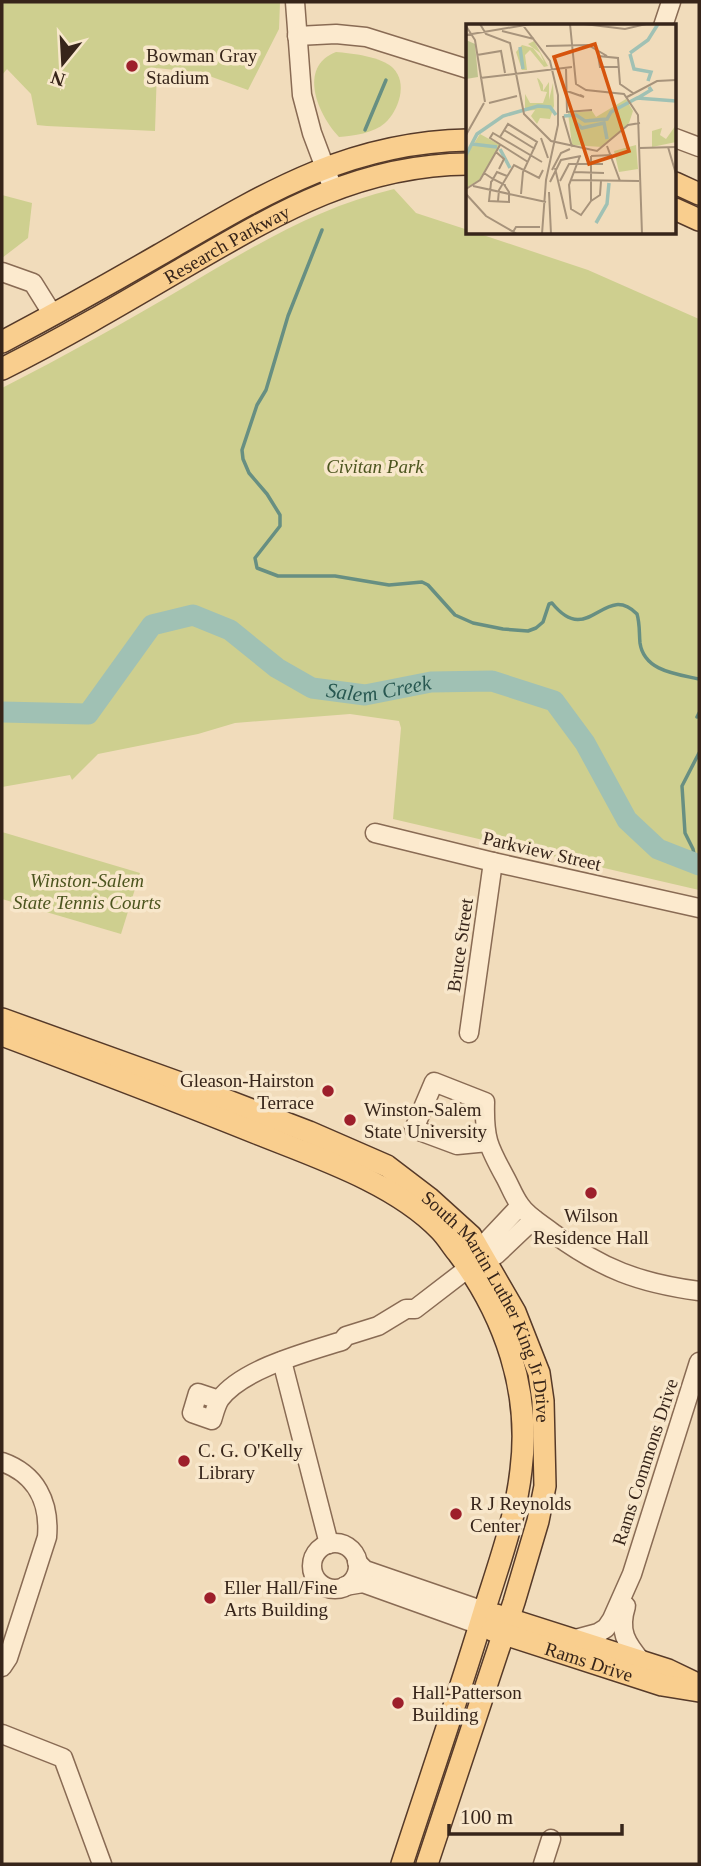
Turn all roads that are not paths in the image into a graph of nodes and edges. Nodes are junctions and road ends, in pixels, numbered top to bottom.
1 (295, 2) edge
2 (671, 2) edge
3 (664, 24) edge
4 (297, 36) junction
5 (466, 68) edge
6 (676, 138) edge
7 (466, 140) edge
8 (699, 147) edge
9 (466, 164) edge
10 (324, 166) junction
11 (676, 183) edge
12 (333, 189) junction
13 (699, 194) edge
14 (676, 209) edge
15 (699, 220) edge
16 (2, 272) edge
17 (53, 315) junction
18 (2, 342) edge
19 (2, 369) edge
20 (375, 833) dead end
21 (493, 862) junction
22 (699, 908) edge
23 (2, 1019) edge
24 (469, 1033) dead end
25 (2, 1035) edge
26 (488, 1142) junction
27 (520, 1206) junction
28 (534, 1219) junction
29 (476, 1262) junction
30 (699, 1291) edge
31 (282, 1361) junction
32 (699, 1362) edge
33 (219, 1400) dead end
34 (2, 1462) edge
35 (329, 1544) junction
36 (357, 1562) junction
37 (632, 1574) junction
38 (345, 1586) junction
39 (482, 1618) junction
40 (506, 1627) junction
41 (572, 1640) junction
42 (4, 1660) edge
43 (642, 1662) junction
44 (699, 1685) edge
45 (699, 1691) edge
46 (2, 1734) edge
47 (551, 1839) dead end
48 (102, 1864) edge
49 (402, 1864) edge
50 (427, 1864) edge
51 (542, 1864) edge

1 - 4 street
2 - 3 street
4 - 5 street
4 - 10 street
6 - 8 street
7 - 10 main road, Research Parkway
9 - 12 main road, Research Parkway
10 - 12 street
10 - 17 main road, Research Parkway
11 - 13 main road
12 - 19 main road, Research Parkway
14 - 15 main road
16 - 17 street
17 - 18 main road, Research Parkway
20 - 21 street, Parkview Street
21 - 22 street, Parkview Street
21 - 24 street, Bruce Street
23 - 29 main road, South Martin Luther King Jr Drive
25 - 29 main road, South Martin Luther King Jr Drive
26 - 26 street
26 - 27 street
27 - 28 street
27 - 29 street
28 - 29 street
28 - 30 street
29 - 31 street
29 - 39 main road, South Martin Luther King Jr Drive
29 - 40 main road, South Martin Luther King Jr Drive
31 - 33 street
31 - 35 street
32 - 37 street, Rams Commons Drive
34 - 42 street
35 - 36 street
35 - 38 street
36 - 38 street
36 - 39 street
37 - 41 street
37 - 43 street
38 - 39 street
39 - 40 main road, Rams Drive
39 - 49 main road, South Martin Luther King Jr Drive
40 - 41 main road, Rams Drive
40 - 45 main road, Rams Drive
40 - 50 main road, South Martin Luther King Jr Drive
41 - 43 main road, Rams Drive
43 - 44 main road, Rams Drive
46 - 48 street
47 - 51 street

